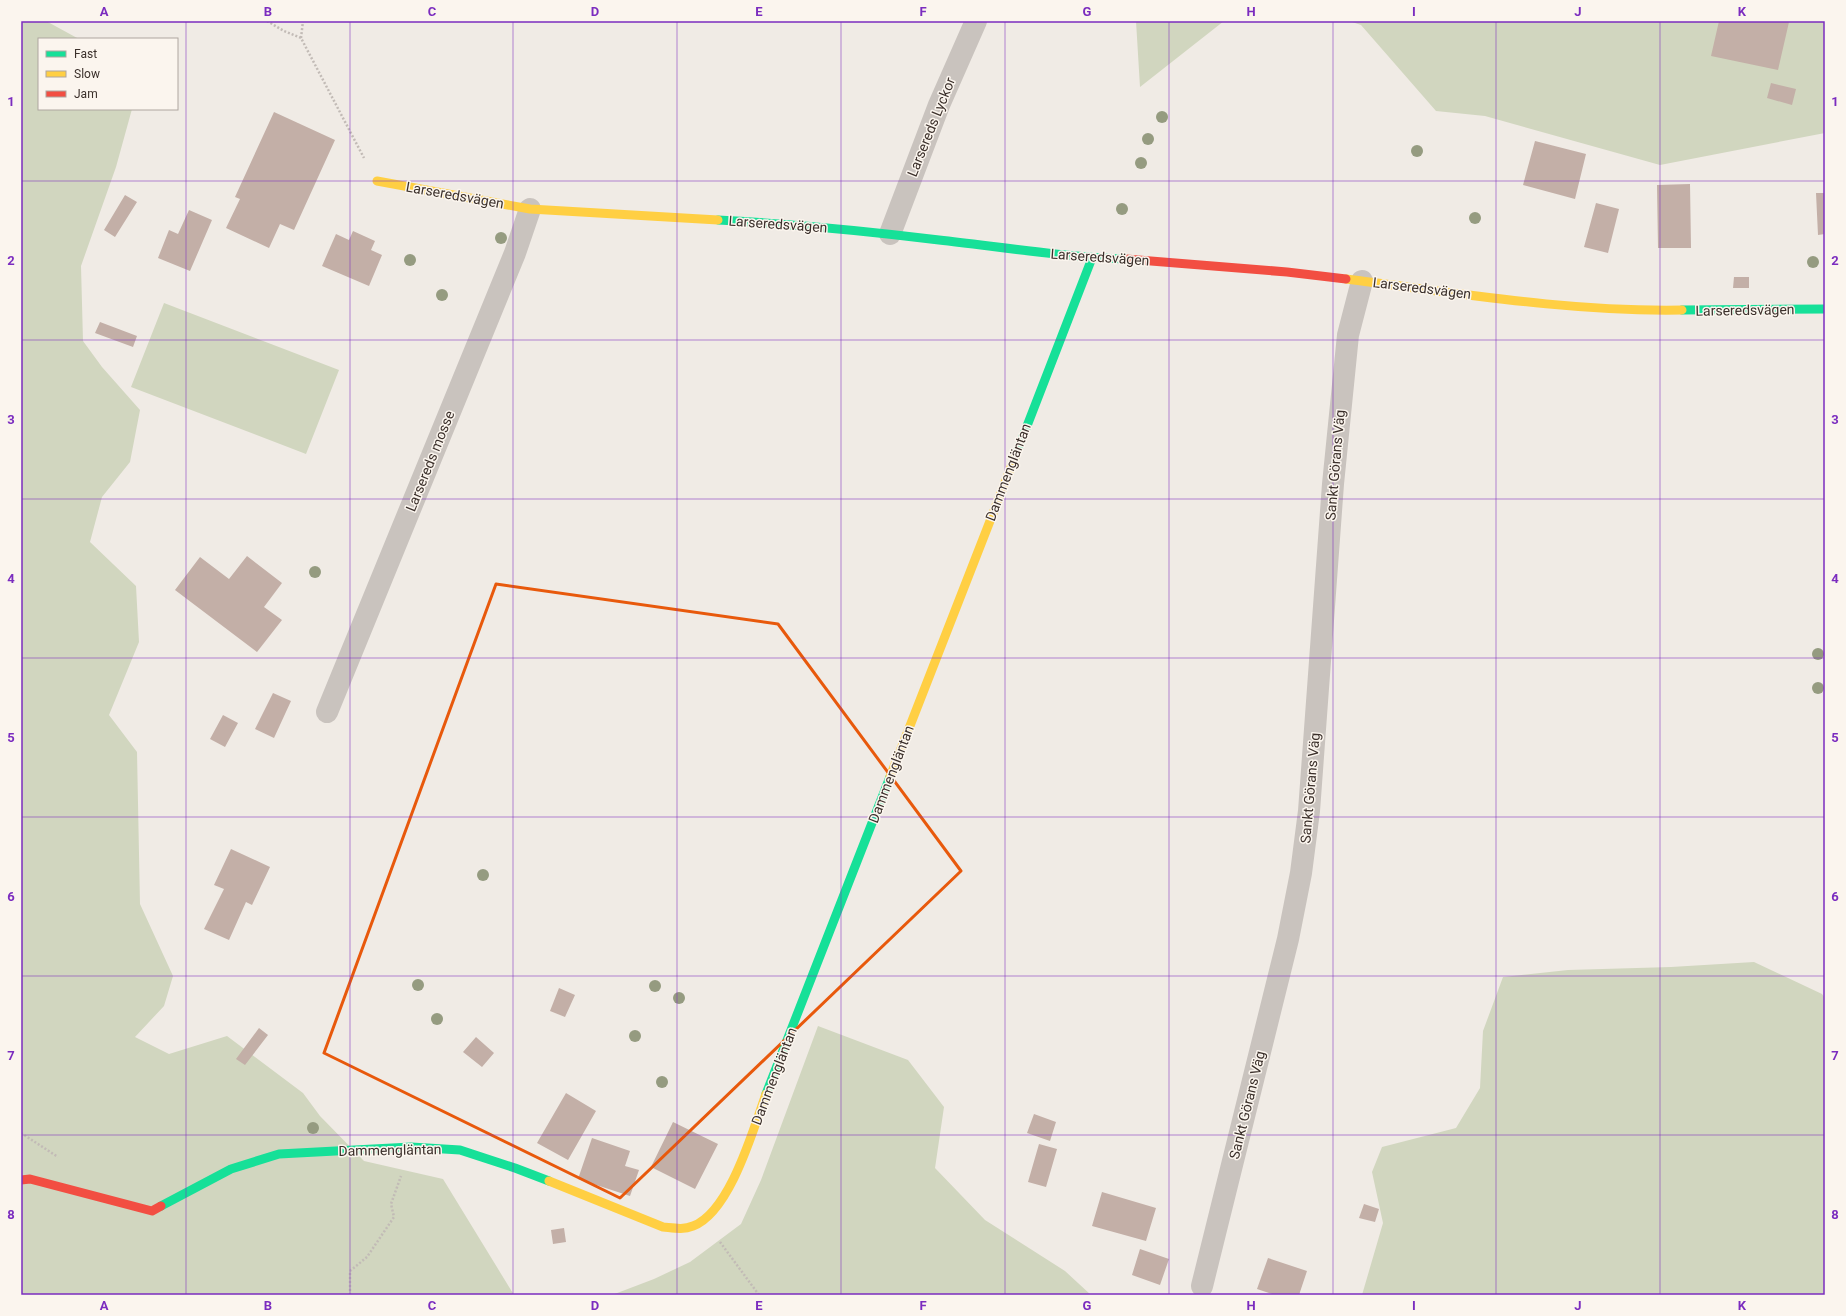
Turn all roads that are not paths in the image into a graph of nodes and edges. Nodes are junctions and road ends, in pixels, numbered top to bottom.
1 (976, 21) edge
2 (376, 181) road end
3 (530, 209) junction
4 (890, 234) junction
5 (1092, 258) junction
6 (1362, 281) junction
7 (1825, 309) edge
8 (327, 712) dead end
9 (21, 1180) edge
10 (1202, 1286) dead end

1 - 4 street, Larsereds Lyckor
2 - 3 street, Larseredsvägen
3 - 4 street, Larseredsvägen
3 - 8 street, Larsereds mosse
4 - 5 street, Larseredsvägen
5 - 6 street, Larseredsvägen
5 - 9 street, Dammengläntan
6 - 7 street, Larseredsvägen
6 - 10 street, Sankt Görans Väg

